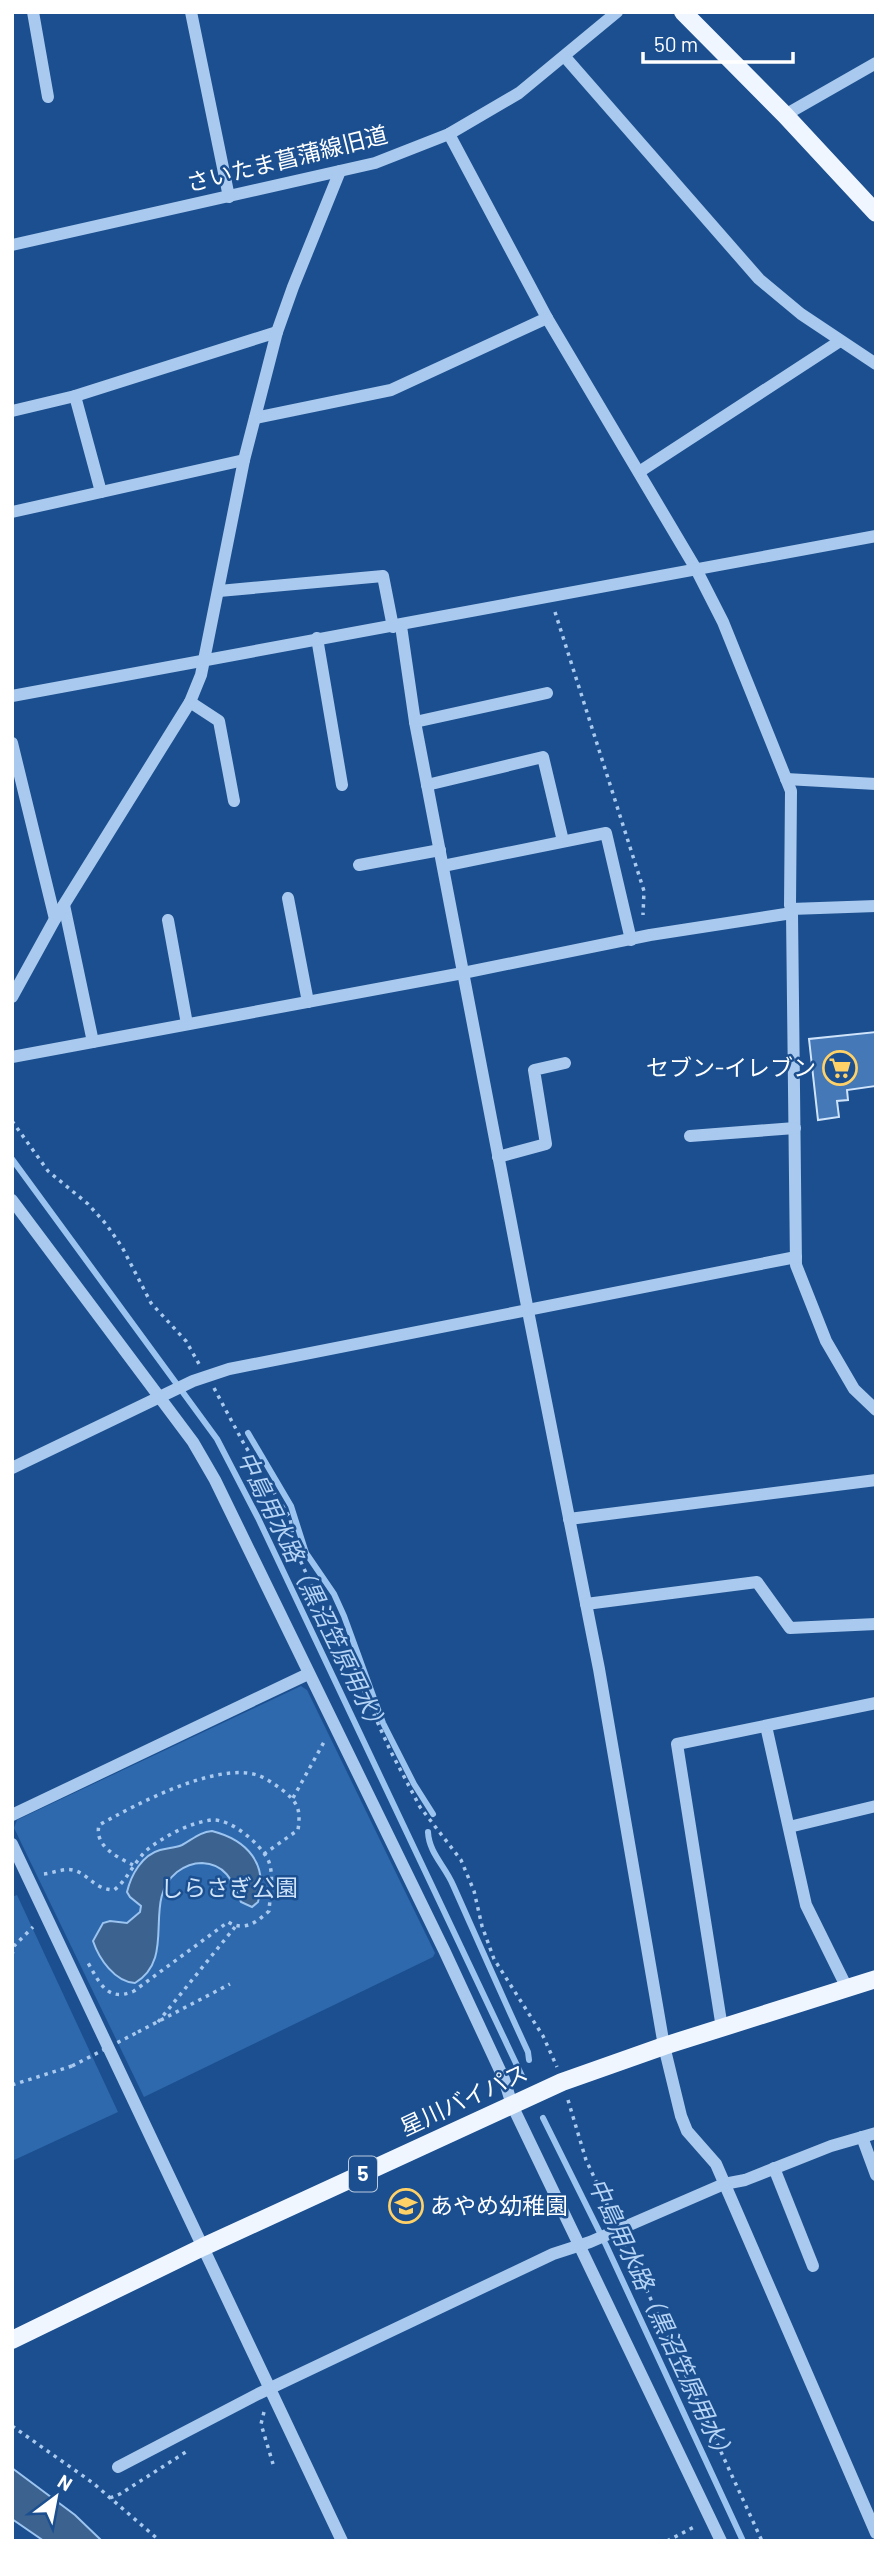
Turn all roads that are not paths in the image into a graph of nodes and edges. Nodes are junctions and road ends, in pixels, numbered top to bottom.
1 (33, 12) edge
2 (191, 12) edge
3 (617, 12) edge
4 (683, 12) edge
5 (565, 57) junction
6 (876, 63) edge
7 (48, 97) dead end
8 (785, 115) junction
9 (449, 134) junction
10 (340, 171) junction
11 (229, 197) junction
12 (876, 214) edge
13 (12, 245) edge
14 (547, 318) junction
15 (277, 332) junction
16 (840, 341) junction
17 (876, 364) edge
18 (75, 396) junction
19 (12, 411) edge
20 (255, 418) junction
21 (244, 460) junction
22 (639, 472) junction
23 (101, 492) junction
24 (12, 512) edge
25 (876, 536) edge
26 (696, 569) junction
27 (219, 591) junction
28 (397, 626) junction
29 (317, 638) junction
30 (203, 659) junction
31 (547, 693) dead end
32 (12, 696) edge
33 (190, 702) junction
34 (415, 722) junction
35 (12, 743) edge
36 (786, 779) junction
37 (876, 783) edge
38 (342, 785) dead end
39 (427, 785) junction
40 (234, 801) dead end
41 (563, 841) junction
42 (440, 850) junction
43 (359, 865) dead end
44 (443, 866) junction
45 (288, 898) dead end
46 (64, 905) junction
47 (876, 906) edge
48 (792, 911) junction
49 (55, 919) junction
50 (168, 920) dead end
51 (630, 938) junction
52 (463, 973) junction
53 (12, 997) edge
54 (308, 1002) junction
55 (187, 1024) junction
56 (93, 1042) junction
57 (12, 1057) edge
58 (565, 1063) dead end
59 (795, 1128) junction
60 (690, 1136) dead end
61 (498, 1157) junction
62 (12, 1200) edge
63 (796, 1257) junction
64 (527, 1311) junction
65 (163, 1396) junction
66 (876, 1410) edge
67 (12, 1468) edge
68 (876, 1480) edge
69 (569, 1519) junction
70 (586, 1604) junction
71 (876, 1623) edge
72 (308, 1674) junction
73 (876, 1703) edge
74 (766, 1726) junction
75 (876, 1805) edge
76 (12, 1815) edge
77 (789, 1827) junction
78 (12, 1844) edge
79 (876, 1979) edge
80 (847, 1988) junction
81 (722, 2028) junction
82 (664, 2046) junction
83 (512, 2105) junction
84 (876, 2133) edge
85 (862, 2137) junction
86 (774, 2168) junction
87 (876, 2175) edge
88 (724, 2184) junction
89 (584, 2244) junction
90 (203, 2247) junction
91 (813, 2266) dead end
92 (12, 2340) edge
93 (271, 2389) junction
94 (118, 2468) dead end
95 (876, 2533) edge
96 (342, 2541) edge
97 (721, 2541) edge

1 - 7 street
2 - 11 street
3 - 5 street, さいたま菖蒲線旧道
4 - 8 main road
5 - 9 street, さいたま菖蒲線旧道
5 - 16 street
6 - 8 street
8 - 12 main road
9 - 10 street, さいたま菖蒲線旧道
9 - 14 street
10 - 11 street, さいたま菖蒲線旧道
10 - 15 street
11 - 13 street, さいたま菖蒲線旧道
14 - 20 street
14 - 22 street
15 - 18 street
15 - 20 street
16 - 17 street
16 - 22 street
18 - 19 street
18 - 23 street
20 - 21 street
21 - 23 street
21 - 27 street
22 - 26 street
23 - 24 street
25 - 26 street
26 - 28 street
26 - 36 street
27 - 28 street
27 - 30 street
28 - 29 street
28 - 34 street
29 - 30 street
29 - 38 street
30 - 32 street
30 - 33 street
31 - 34 street
33 - 40 street
33 - 46 street
34 - 39 street
35 - 49 street
36 - 37 street
36 - 48 street
39 - 41 street
39 - 42 street
41 - 44 street
41 - 51 street
42 - 43 street
42 - 44 street
44 - 52 street
45 - 54 street
46 - 49 street
46 - 56 street
47 - 48 street
48 - 51 street
48 - 59 street
49 - 53 street
50 - 55 street
51 - 52 street
52 - 54 street
52 - 61 street
54 - 55 street
55 - 56 street
56 - 57 street
58 - 61 street
59 - 60 street
59 - 63 street
61 - 64 street
62 - 65 street
63 - 64 street
63 - 66 street
64 - 65 street
64 - 69 street
65 - 67 street
65 - 72 street
68 - 69 street
69 - 70 street
70 - 71 street
70 - 82 street
72 - 76 street
72 - 83 street
73 - 74 street
74 - 77 street
74 - 81 street
75 - 77 street
77 - 80 street
78 - 90 street
79 - 80 main road, 星川バイパス / 5
80 - 81 main road, 星川バイパス / 5
81 - 82 main road, 星川バイパス / 5
82 - 83 main road, 星川バイパス / 5
82 - 88 street
83 - 89 street
83 - 90 main road, 星川バイパス / 5
84 - 85 street
85 - 86 street
85 - 87 street
86 - 88 street
86 - 91 street
88 - 89 street
88 - 95 street
89 - 93 street
89 - 97 street
90 - 92 main road, 星川バイパス / 5
90 - 93 street
93 - 94 street
93 - 96 street

